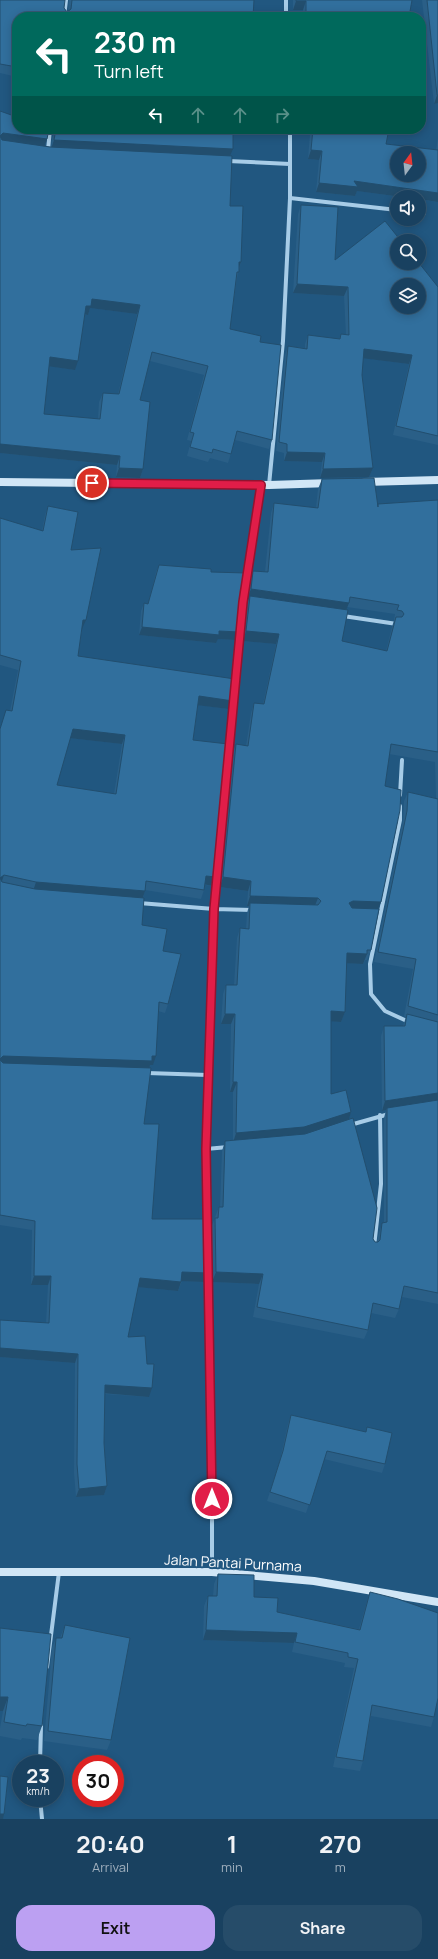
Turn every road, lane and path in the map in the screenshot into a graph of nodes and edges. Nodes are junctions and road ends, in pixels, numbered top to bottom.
1 (66, 0) edge
2 (286, 0) edge
3 (65, 12) edge
4 (286, 12) edge
5 (49, 134) edge
6 (290, 134) edge
7 (39, 151) edge
8 (47, 152) junction
9 (55, 153) edge
10 (219, 160) edge
11 (290, 164) junction
12 (290, 198) junction
13 (390, 209) edge
14 (438, 480) edge
15 (0, 482) edge
16 (338, 483) edge
17 (353, 483) edge
18 (265, 485) junction
19 (243, 602) junction
20 (251, 604) edge
21 (336, 616) edge
22 (397, 624) edge
23 (402, 760) dead end
24 (135, 903) edge
25 (214, 909) junction
26 (260, 910) edge
27 (372, 916) edge
28 (380, 916) junction
29 (417, 1024) edge
30 (138, 1073) edge
31 (208, 1075) junction
32 (394, 1113) edge
33 (380, 1115) junction
34 (344, 1127) edge
35 (230, 1147) edge
36 (206, 1149) junction
37 (373, 1249) edge
38 (0, 1572) edge
39 (59, 1572) junction
40 (212, 1572) junction
41 (438, 1602) edge
42 (46, 1673) edge
43 (42, 1719) edge
44 (40, 1755) edge
45 (41, 1807) edge
46 (42, 1819) edge

1 - 3 street
2 - 4 street
5 - 8 street
6 - 11 street
7 - 8 street
8 - 9 street
10 - 11 street
11 - 12 street
12 - 13 street
12 - 18 street
14 - 17 street
15 - 18 street
16 - 18 street
18 - 19 street
19 - 20 street
19 - 25 street
21 - 22 street
23 - 28 street
24 - 25 street
25 - 26 street
25 - 31 street
27 - 28 street
28 - 29 street
30 - 31 street
31 - 36 street
32 - 33 street
33 - 34 street
33 - 37 street
35 - 36 street
36 - 40 street
38 - 39 street, Jalan Pantai Purnama
39 - 40 street, Jalan Pantai Purnama
39 - 42 street
40 - 41 street, Jalan Pantai Purnama
43 - 44 street
45 - 46 street

